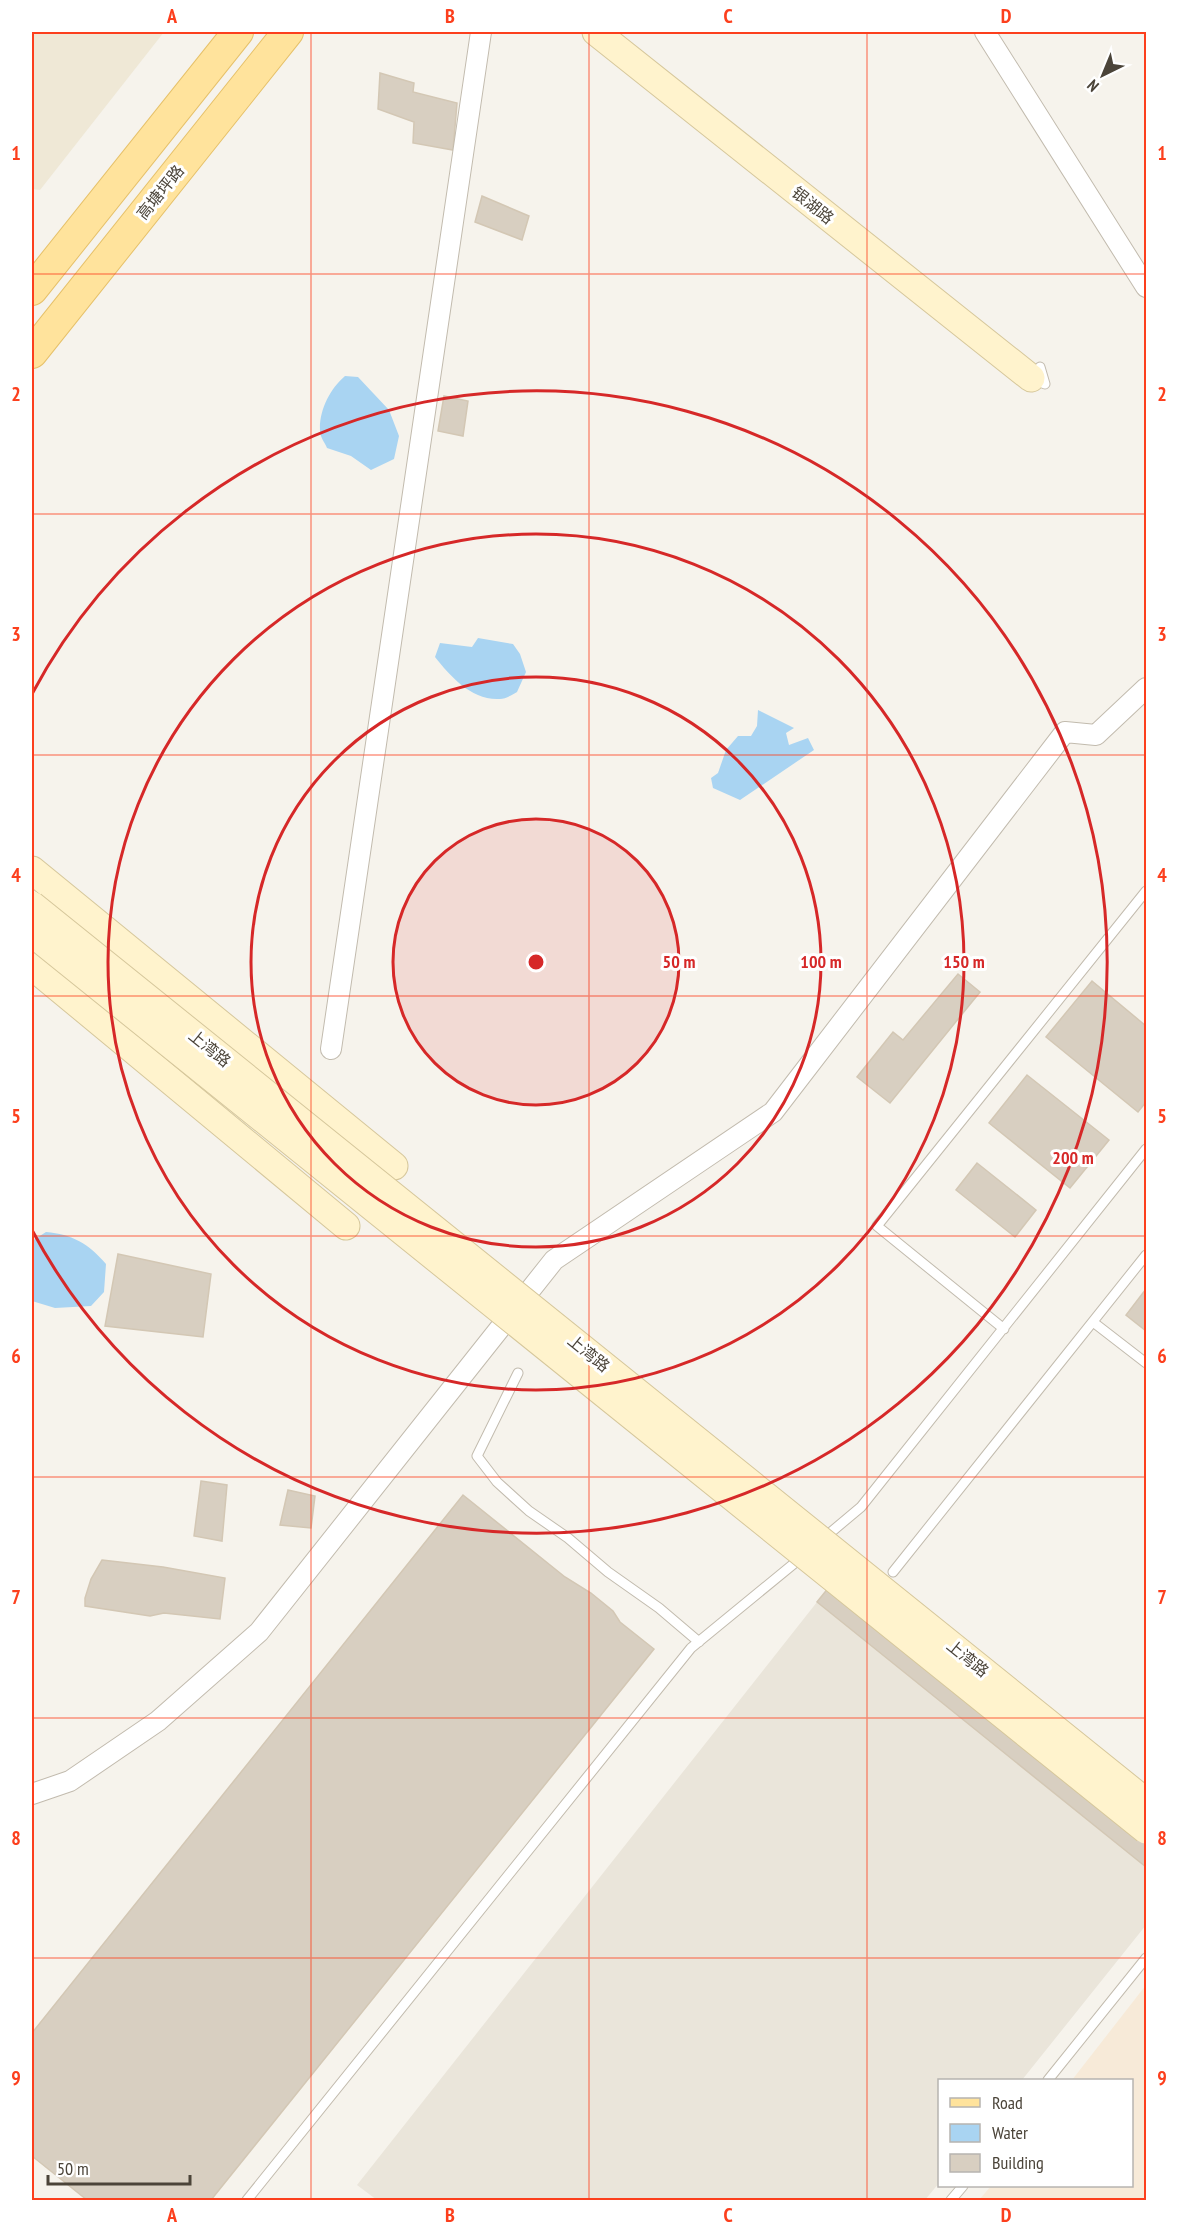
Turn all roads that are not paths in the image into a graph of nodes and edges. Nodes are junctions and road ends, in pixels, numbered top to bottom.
1 (238, 32) edge
2 (288, 32) edge
3 (481, 32) edge
4 (596, 32) edge
5 (619, 32) edge
6 (985, 32) edge
7 (1146, 287) edge
8 (32, 290) edge
9 (32, 353) edge
10 (1146, 688) edge
11 (32, 870) edge
12 (1146, 891) edge
13 (32, 904) edge
14 (32, 933) edge
15 (32, 966) edge
16 (331, 1049) dead end
17 (1146, 1149) edge
18 (393, 1176) joint
19 (382, 1194) dead end
20 (376, 1203) dead end
21 (369, 1211) dead end
22 (350, 1224) dead end
23 (1146, 1255) edge
24 (1093, 1322) junction
25 (1004, 1329) junction
26 (1146, 1363) edge
27 (518, 1373) dead end
28 (893, 1572) dead end
29 (699, 1642) junction
30 (32, 1794) edge
31 (1146, 1802) edge
32 (1146, 1830) edge
33 (1146, 1958) edge
34 (1049, 2079) edge
35 (962, 2187) edge
36 (247, 2200) edge
37 (951, 2200) edge

1 - 8 main road
2 - 9 main road, 高塘坪路
3 - 16 street
4 - 5 main road, 银湖路
6 - 7 street
10 - 30 street
11 - 18 main road, 上湾路
12 - 25 lane
13 - 31 main road, 上湾路, bridge
14 - 32 main road, 上湾路, bridge
15 - 22 main road
17 - 25 lane
18 - 19 lane
20 - 21 lane
23 - 24 lane
24 - 26 lane
24 - 28 lane
25 - 29 lane
27 - 29 lane
29 - 36 lane
33 - 34 lane
35 - 37 lane

